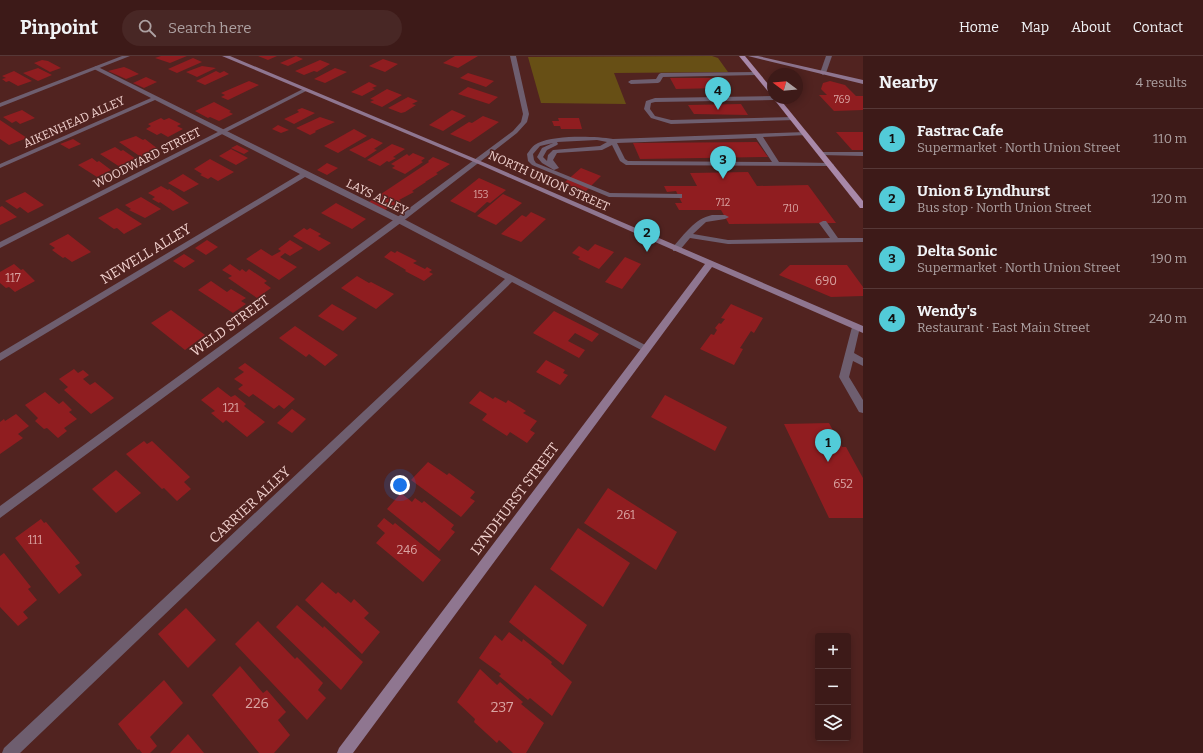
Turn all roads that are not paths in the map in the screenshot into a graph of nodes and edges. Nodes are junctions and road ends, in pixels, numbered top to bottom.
1 (127, 56) edge
2 (225, 56) edge
3 (513, 56) edge
4 (742, 56) edge
5 (751, 56) edge
6 (829, 56) edge
7 (96, 68) junction
8 (823, 73) junction
9 (756, 74) junction
10 (631, 82) dead end
11 (863, 82) edge
12 (767, 87) edge
13 (305, 90) junction
14 (156, 98) junction
15 (767, 98) edge
16 (780, 104) edge
17 (0, 105) edge
18 (793, 119) junction
19 (223, 131) junction
20 (805, 134) junction
21 (758, 135) junction
22 (613, 141) junction
23 (822, 154) junction
24 (863, 154) edge
25 (476, 161) junction
26 (777, 165) junction
27 (830, 165) junction
28 (0, 166) edge
29 (305, 174) junction
30 (629, 196) junction
31 (678, 196) dead end
32 (863, 206) edge
33 (725, 216) dead end
34 (399, 220) junction
35 (823, 223) dead end
36 (688, 235) junction
37 (836, 240) junction
38 (863, 240) edge
39 (0, 245) edge
40 (676, 249) junction
41 (710, 264) junction
42 (511, 278) junction
43 (859, 328) edge
44 (646, 349) junction
45 (849, 355) junction
46 (0, 357) edge
47 (863, 362) edge
48 (863, 409) edge
49 (0, 513) edge
50 (9, 753) edge
51 (344, 753) edge

1 - 7 street
2 - 13 street, NORTH UNION STREET
3 - 25 street, WELD STREET
4 - 9 main road
5 - 8 street
6 - 8 street
7 - 14 street, LAYS ALLEY
7 - 17 street
8 - 11 street
9 - 10 street
9 - 12 main road
13 - 19 street, WOODWARD STREET
13 - 25 street, NORTH UNION STREET
14 - 19 street, LAYS ALLEY
14 - 28 street, AIKENHEAD ALLEY
15 - 18 street
16 - 18 main road
18 - 20 main road
19 - 29 street, LAYS ALLEY
19 - 39 street, WOODWARD STREET
20 - 21 street
20 - 23 main road
21 - 22 street
21 - 26 street
22 - 26 street
22 - 30 street
22 - 30 street
23 - 24 street
23 - 27 main road
25 - 34 street, WELD STREET
25 - 40 street, NORTH UNION STREET
26 - 27 street
27 - 32 main road
29 - 34 street, LAYS ALLEY
29 - 46 street, NEWELL ALLEY
30 - 31 street
33 - 36 street
34 - 42 street, LAYS ALLEY
34 - 49 street, WELD STREET
35 - 37 street
36 - 37 street
36 - 40 street
37 - 38 street
40 - 41 street, NORTH UNION STREET
41 - 43 street, NORTH UNION STREET
41 - 44 street, LYNDHURST STREET
42 - 44 street, LAYS ALLEY
42 - 50 street, CARRIER ALLEY
43 - 45 street
44 - 51 street, LYNDHURST STREET
45 - 47 street
45 - 48 street

